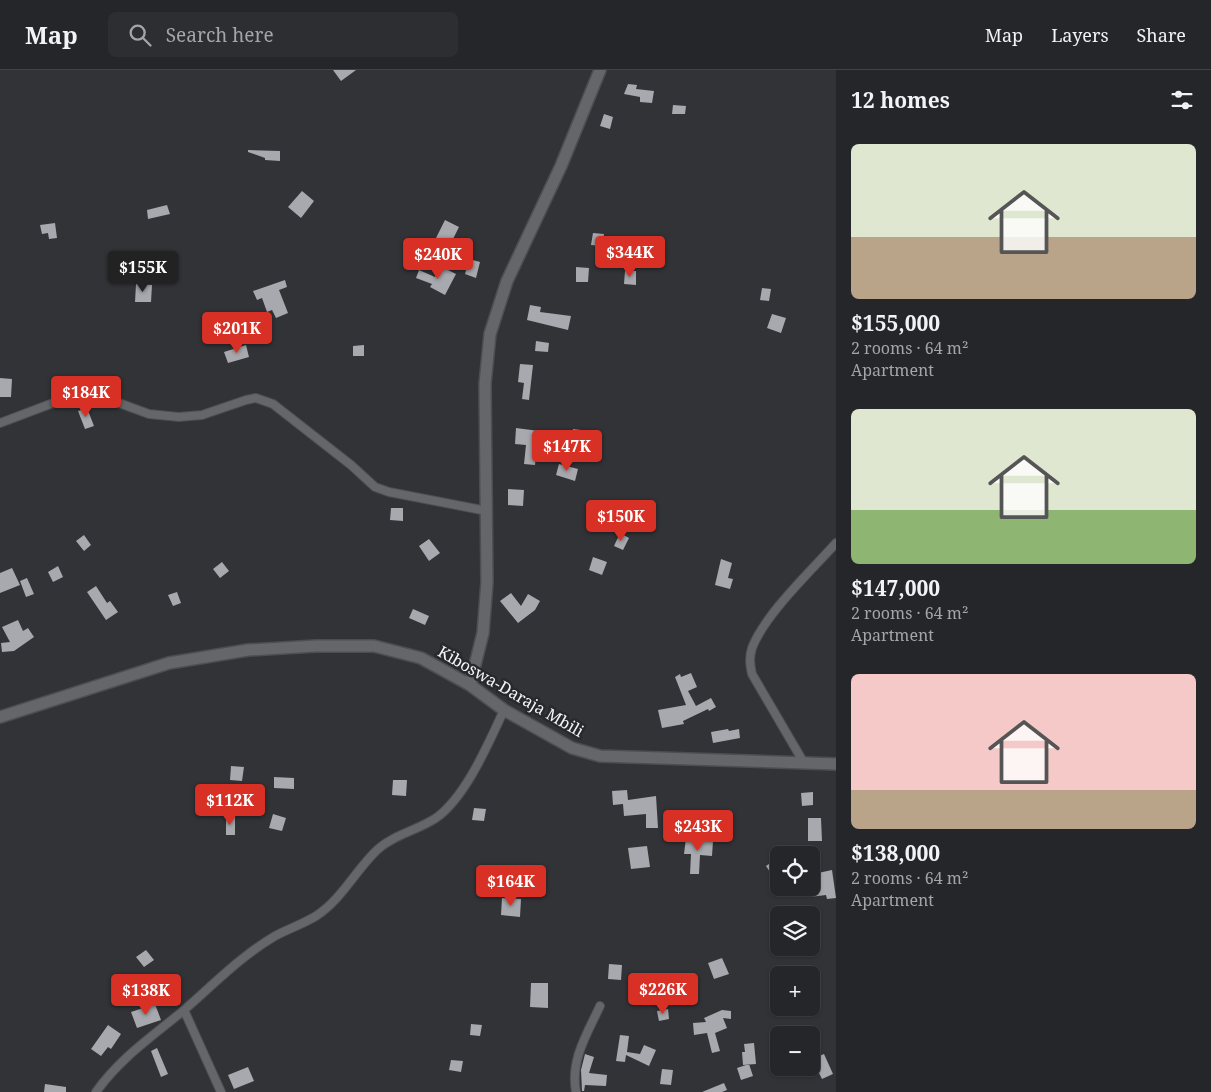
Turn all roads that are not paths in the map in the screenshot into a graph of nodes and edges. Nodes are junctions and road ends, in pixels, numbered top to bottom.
1 (600, 70) edge
2 (0, 424) edge
3 (487, 511) junction
4 (836, 543) edge
5 (470, 685) junction
6 (504, 710) junction
7 (0, 718) edge
8 (804, 763) junction
9 (836, 764) edge
10 (600, 1006) dead end
11 (184, 1010) junction
12 (96, 1092) edge
13 (220, 1092) edge
14 (576, 1092) edge

1 - 3 main road
2 - 3 street
3 - 5 main road
4 - 8 street
5 - 6 main road, Kiboswa-Daraja Mbili
5 - 7 main road, Kiboswa-Daraja Mbili
6 - 8 main road, Kiboswa-Daraja Mbili
6 - 11 street
8 - 9 main road, Kiboswa-Daraja Mbili
10 - 14 street
11 - 12 street
11 - 13 street

